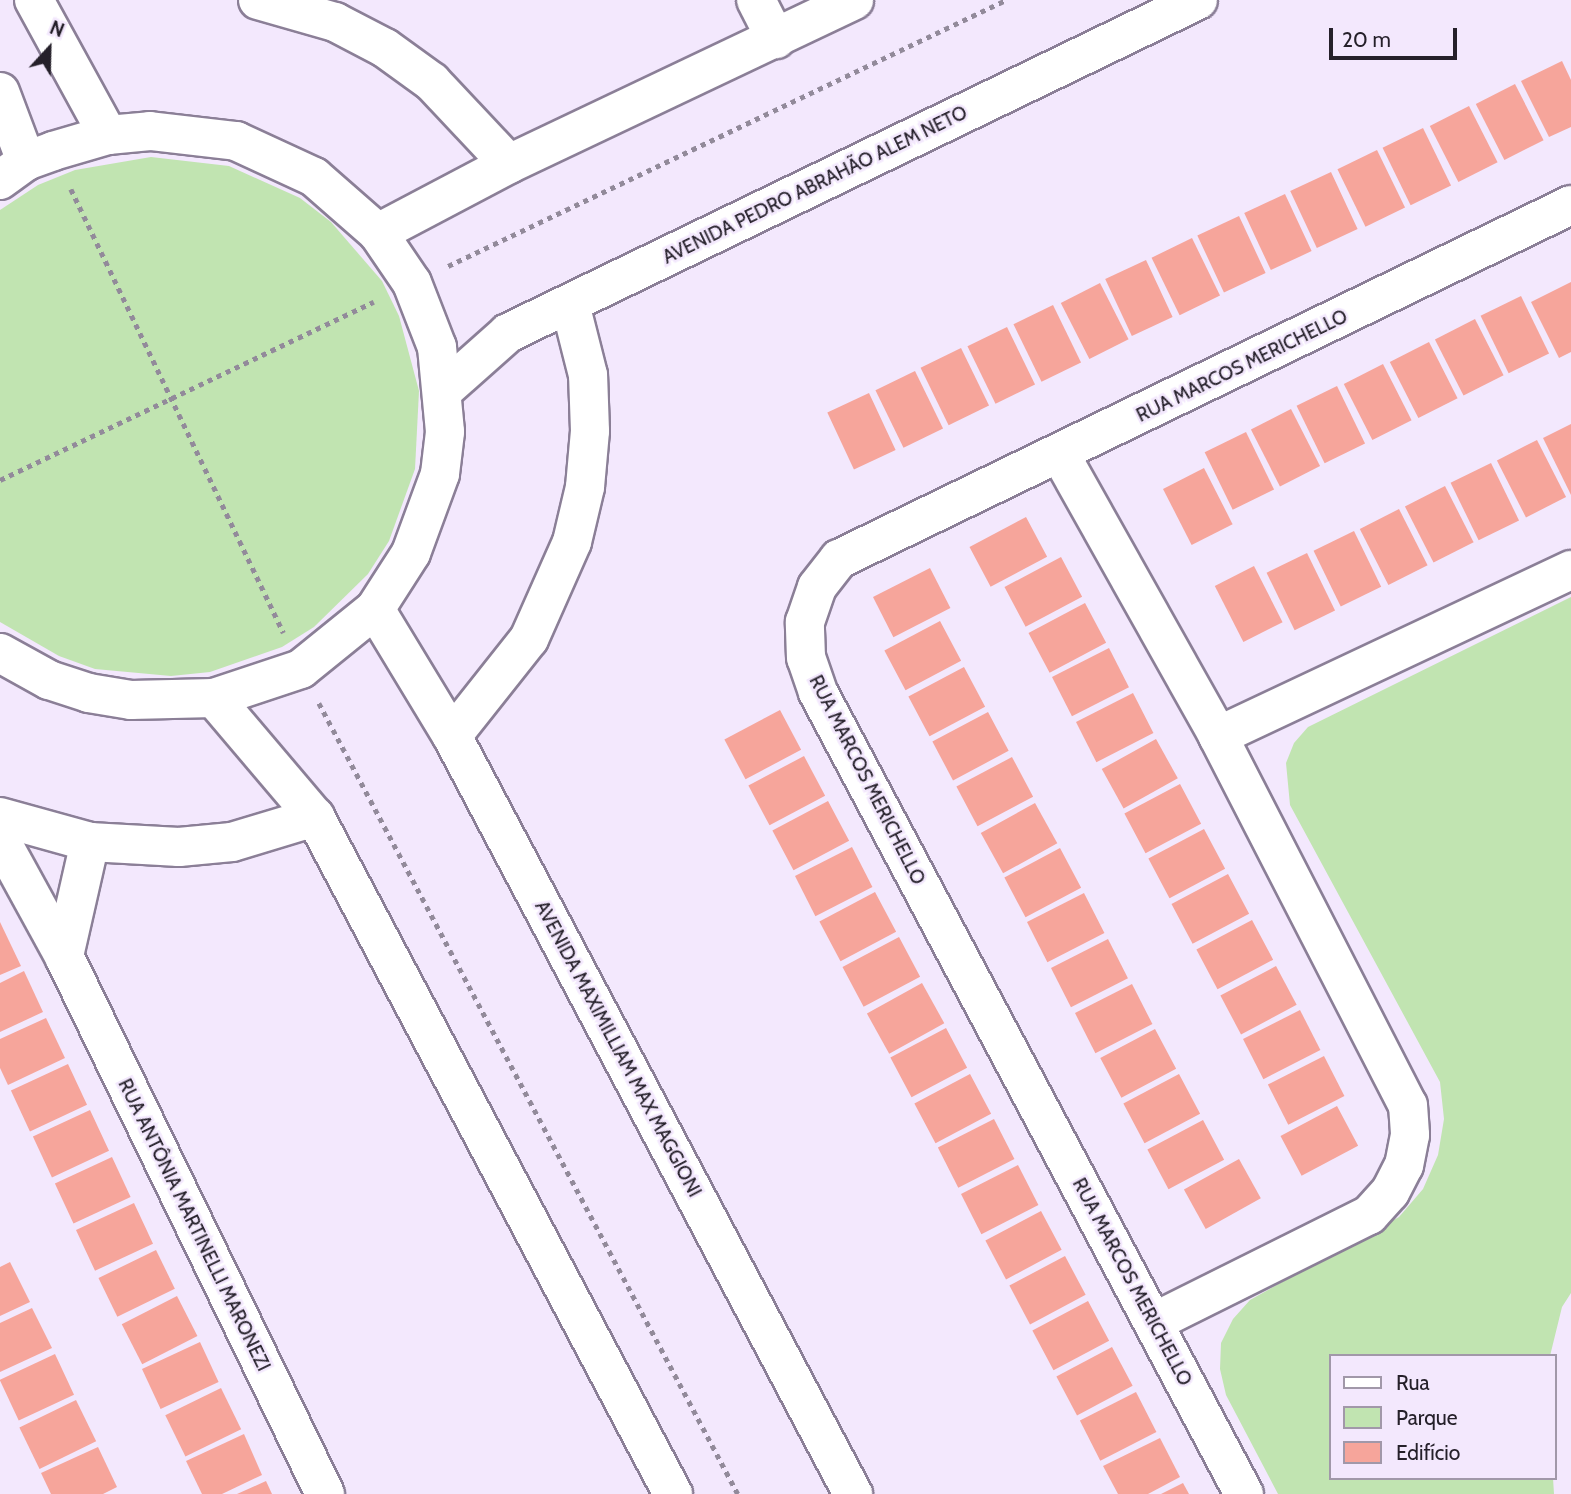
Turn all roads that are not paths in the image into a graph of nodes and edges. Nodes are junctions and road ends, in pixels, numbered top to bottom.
1 (258, 0) edge
2 (756, 0) edge
3 (853, 0) edge
4 (1198, 0) edge
5 (39, 1) edge
6 (340, 11) edge
7 (776, 39) junction
8 (0, 92) edge
9 (107, 135) junction
10 (26, 164) edge
11 (509, 164) junction
12 (1571, 205) edge
13 (378, 233) junction
14 (570, 304) junction
15 (444, 389) junction
16 (1060, 454) junction
17 (1571, 570) edge
18 (375, 609) junction
19 (0, 653) edge
20 (214, 698) junction
21 (452, 736) junction
22 (1218, 736) junction
23 (0, 817) edge
24 (315, 817) junction
25 (0, 839) edge
26 (90, 842) junction
27 (64, 956) junction
28 (1154, 1322) junction
29 (325, 1494) edge
30 (673, 1494) edge
31 (853, 1494) edge
32 (1244, 1494) edge

1 - 6 street
2 - 7 street
3 - 7 street
4 - 14 street, AVENIDA PEDRO ABRAHÃO ALEM NETO
5 - 9 street
6 - 11 street
7 - 11 street
8 - 10 street
9 - 10 street
9 - 13 street
11 - 13 street
12 - 16 street, RUA MARCOS MERICHELLO
13 - 15 street
14 - 15 street, AVENIDA PEDRO ABRAHÃO ALEM NETO
14 - 21 street
15 - 18 street
16 - 22 street
16 - 28 street, RUA MARCOS MERICHELLO
17 - 22 street
18 - 20 street
18 - 21 street, AVENIDA MAXIMILLIAM MAX MAGGIONI
19 - 20 street
20 - 24 street
21 - 31 street, AVENIDA MAXIMILLIAM MAX MAGGIONI
22 - 28 street
23 - 26 street
24 - 26 street
24 - 30 street
25 - 27 street, RUA ANTÔNIA MARTINELLI MARONEZI
26 - 27 street
27 - 29 street, RUA ANTÔNIA MARTINELLI MARONEZI
28 - 32 street, RUA MARCOS MERICHELLO

